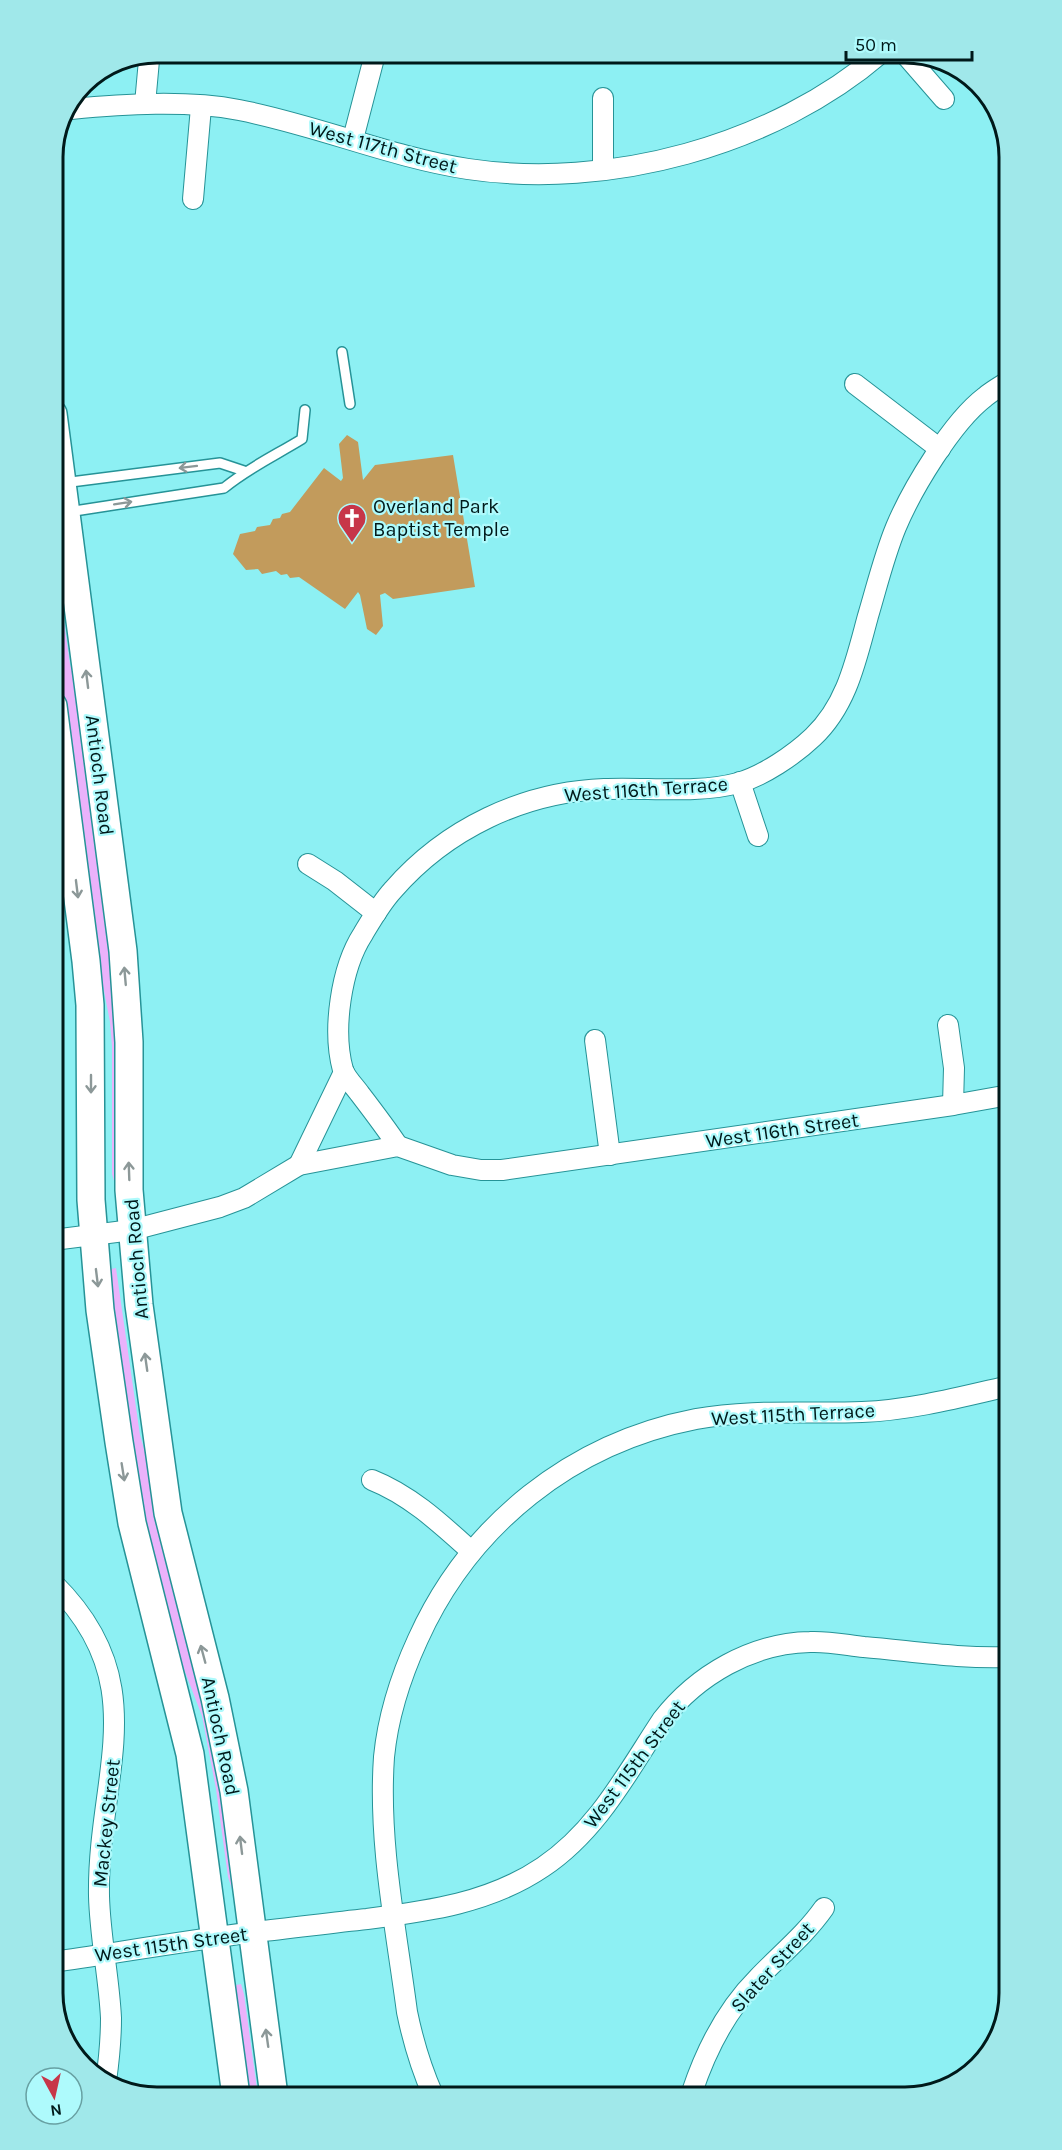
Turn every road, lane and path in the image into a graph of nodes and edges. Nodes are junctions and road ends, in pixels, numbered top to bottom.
1 (373, 63) edge
2 (868, 63) edge
3 (913, 63) edge
4 (149, 64) edge
5 (603, 98) dead end
6 (944, 99) dead end
7 (145, 104) junction
8 (201, 106) junction
9 (77, 109) edge
10 (352, 140) junction
11 (603, 170) junction
12 (193, 199) dead end
13 (342, 352) dead end
14 (855, 384) dead end
15 (999, 388) edge
16 (350, 404) dead end
17 (305, 410) dead end
18 (940, 449) junction
19 (244, 471) junction
20 (63, 497) edge
21 (63, 497) edge
22 (63, 512) edge
23 (740, 782) junction
24 (63, 784) edge
25 (758, 836) dead end
26 (308, 864) dead end
27 (376, 913) junction
28 (948, 1025) dead end
29 (596, 1040) dead end
30 (344, 1072) junction
31 (999, 1097) edge
32 (953, 1105) junction
33 (398, 1146) junction
34 (610, 1155) junction
35 (299, 1165) junction
36 (132, 1230) junction
37 (93, 1235) junction
38 (63, 1238) edge
39 (999, 1388) edge
40 (372, 1479) dead end
41 (471, 1551) junction
42 (63, 1594) edge
43 (999, 1657) edge
44 (824, 1908) dead end
45 (394, 1915) junction
46 (252, 1932) junction
47 (215, 1937) junction
48 (104, 1954) junction
49 (63, 1960) edge
50 (107, 2072) edge
51 (235, 2087) edge
52 (273, 2087) edge
53 (430, 2087) edge
54 (694, 2087) edge

1 - 10 street
2 - 11 street, West 117th Street
3 - 6 street
4 - 7 street
5 - 11 street
7 - 8 street, West 117th Street
7 - 9 street, West 117th Street
8 - 10 street, West 117th Street
8 - 12 street
10 - 11 street, West 117th Street
13 - 16 lane
14 - 18 street
15 - 18 street, West 116th Terrace
17 - 19 lane
18 - 23 street, West 116th Terrace
20 -> 19 lane
19 -> 21 lane
36 -> 22 main road, Antioch Road
23 - 25 street, West 116th Terrace
23 - 27 street, West 116th Terrace
24 -> 37 main road, Antioch Road
26 - 27 street
27 - 30 street, West 116th Terrace
28 - 32 street
29 - 34 street
30 - 33 street, West 116th Terrace
30 - 35 street
31 - 32 street, West 116th Street
32 - 34 street, West 116th Street
33 - 34 street, West 116th Street
33 - 35 street
35 - 36 street
36 - 37 street
46 -> 36 main road, Antioch Road
37 - 38 street
37 -> 47 main road, Antioch Road
39 - 41 street, West 115th Terrace
40 - 41 street
41 - 45 street, West 115th Terrace
42 - 48 street, Mackey Street
43 - 45 street, West 115th Street
44 - 54 street, Slater Street
45 - 46 street, West 115th Street
45 - 53 street, West 115th Terrace
46 - 47 street, West 115th Street
52 -> 46 main road, Antioch Road
47 - 48 street, West 115th Street
47 - 51 main road, Antioch Road
48 - 49 street, West 115th Street
48 - 50 street, Mackey Street

